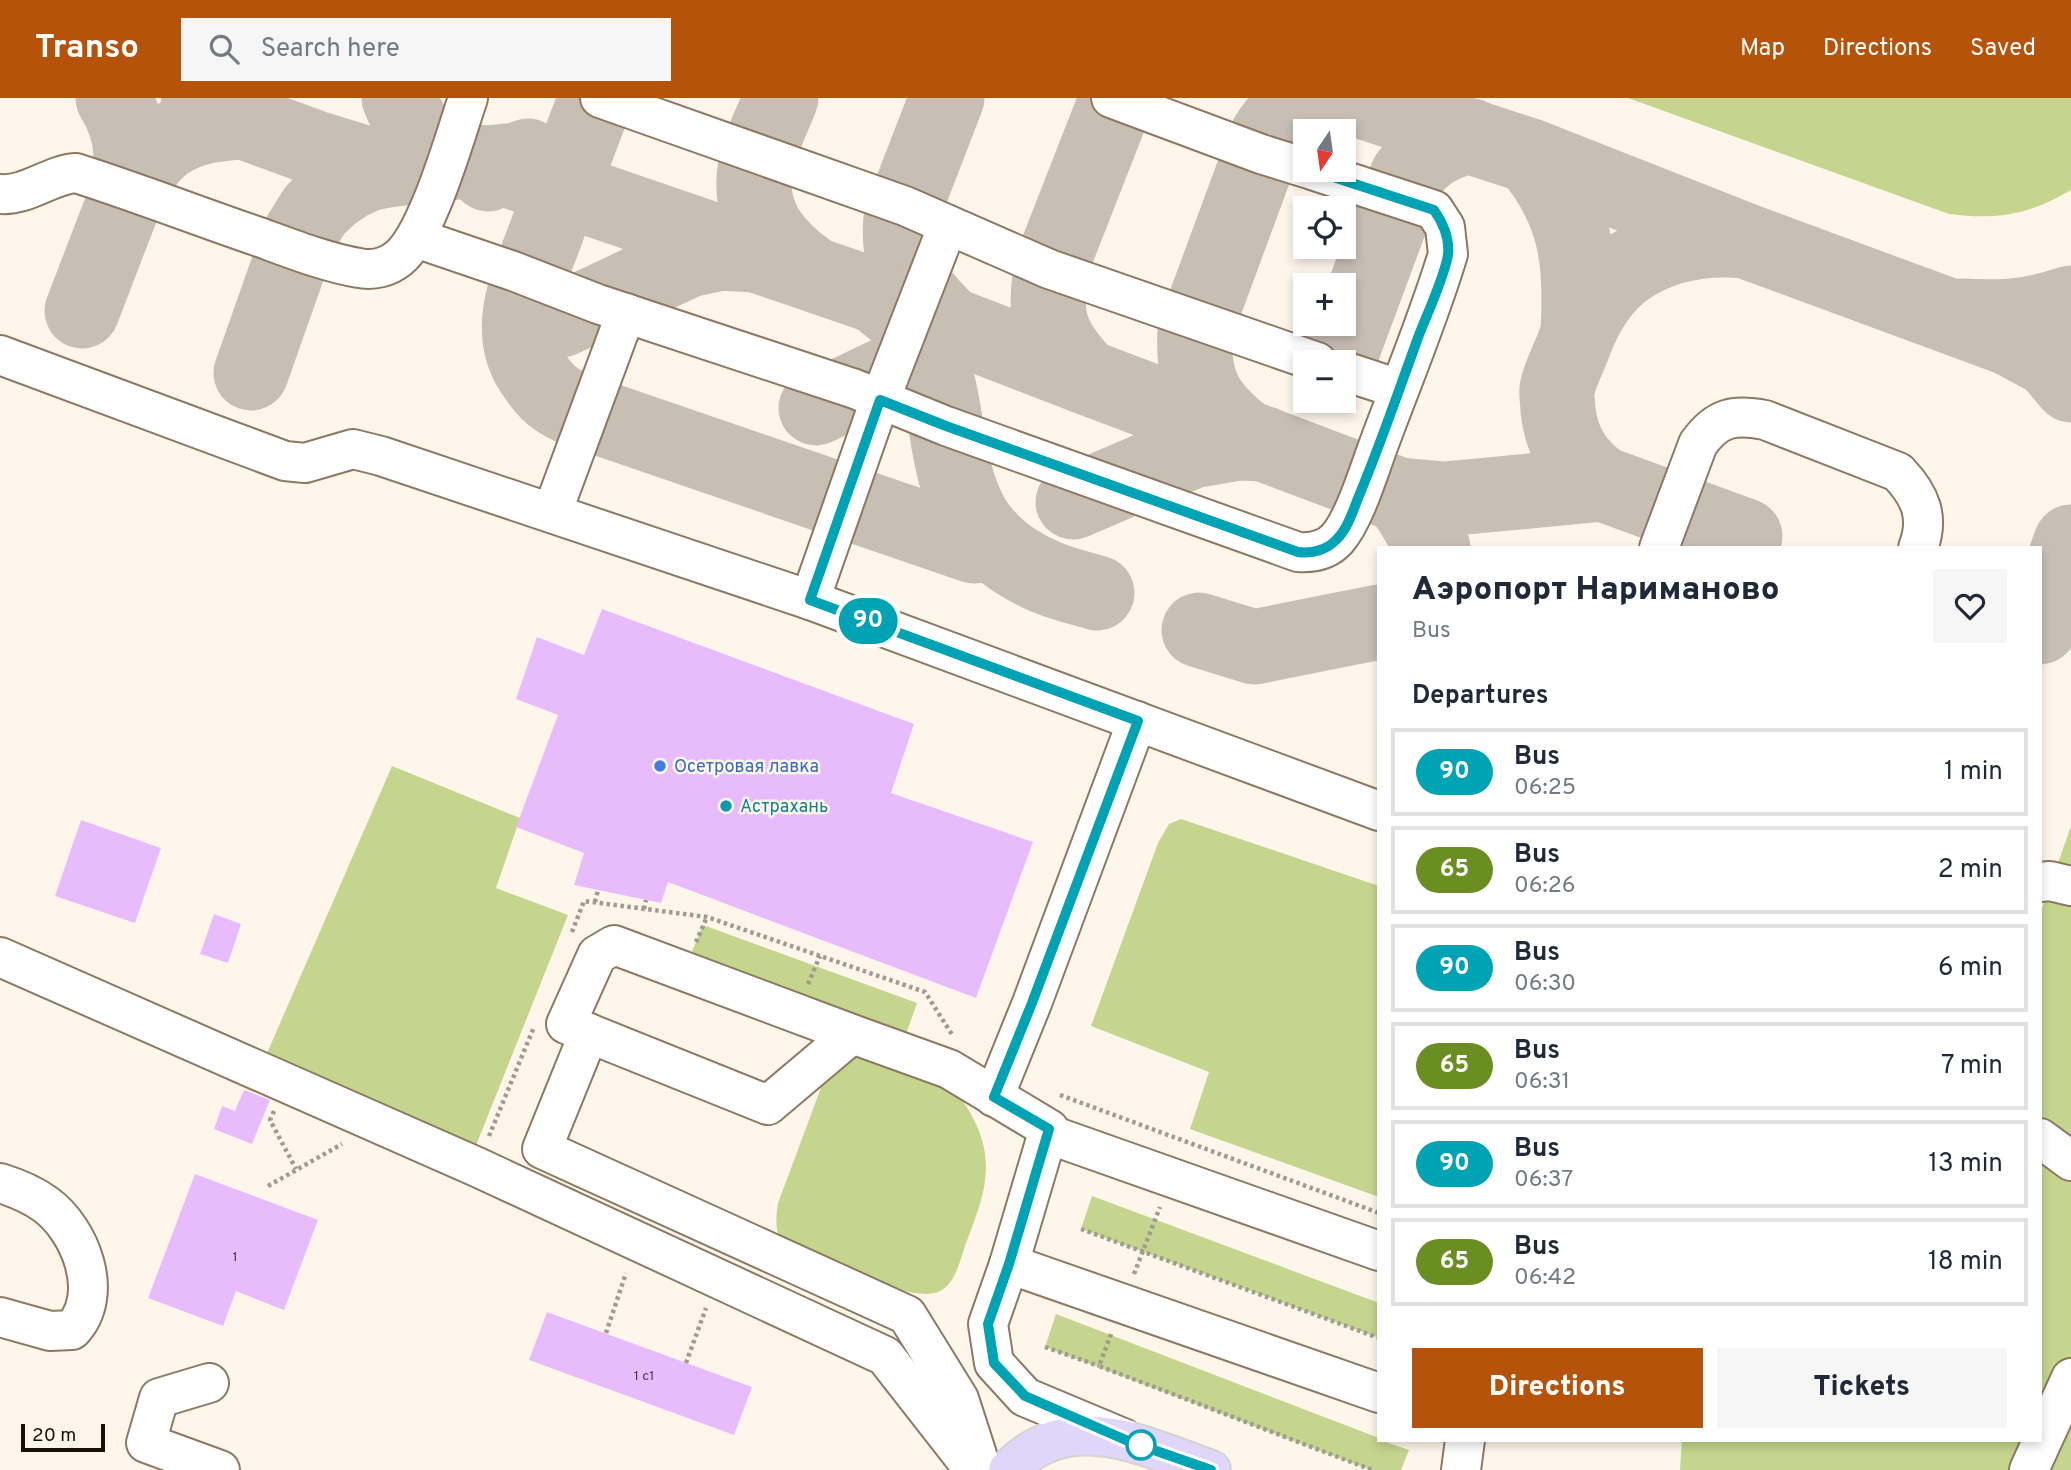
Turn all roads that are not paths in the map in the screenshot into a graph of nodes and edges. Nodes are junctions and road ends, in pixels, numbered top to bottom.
1 (468, 98) edge
2 (600, 98) edge
3 (1111, 98) edge
4 (691, 113) edge
5 (1293, 164) edge
6 (1349, 182) edge
7 (0, 194) edge
8 (948, 225) junction
9 (416, 238) junction
10 (626, 313) junction
11 (1293, 354) edge
12 (0, 355) edge
13 (1356, 375) edge
14 (1399, 389) junction
15 (880, 400) junction
16 (552, 513) junction
17 (1660, 546) edge
18 (1918, 546) edge
19 (810, 600) junction
20 (1138, 721) junction
21 (1377, 810) edge
22 (2042, 883) edge
23 (2071, 886) edge
24 (0, 957) edge
25 (589, 1033) junction
26 (852, 1034) junction
27 (994, 1097) junction
28 (1048, 1134) junction
29 (2042, 1139) edge
30 (2071, 1161) edge
31 (0, 1183) edge
32 (1377, 1250) edge
33 (1009, 1264) junction
34 (0, 1317) edge
35 (2071, 1378) edge
36 (209, 1383) dead end
37 (1377, 1392) edge
38 (1128, 1441) junction
39 (1465, 1442) edge
40 (2042, 1442) edge
41 (2042, 1442) edge
42 (220, 1470) edge
43 (974, 1470) edge
44 (982, 1470) edge
45 (1008, 1470) edge
46 (1211, 1470) edge
47 (1461, 1470) edge
48 (2029, 1470) edge

1 - 9 street
2 - 4 street
3 - 5 street
4 - 8 street
6 - 14 street
7 - 9 street
8 - 11 street
8 - 15 street
9 - 10 street
10 - 15 street
10 - 16 street
12 - 16 street
13 - 14 street
14 - 15 street
15 - 19 street
16 - 19 street
17 - 18 street
19 - 20 street
20 - 21 street
20 - 27 street
22 - 23 street
24 - 43 street
25 - 26 street
25 - 26 street
25 - 44 street
26 - 27 street
27 - 28 street
28 - 32 street
28 - 33 street
29 - 30 street
31 - 34 street
33 - 37 street
33 - 38 street
35 - 41 street
36 - 42 street
38 - 45 main road
38 - 46 main road
39 - 47 street
40 - 48 street

